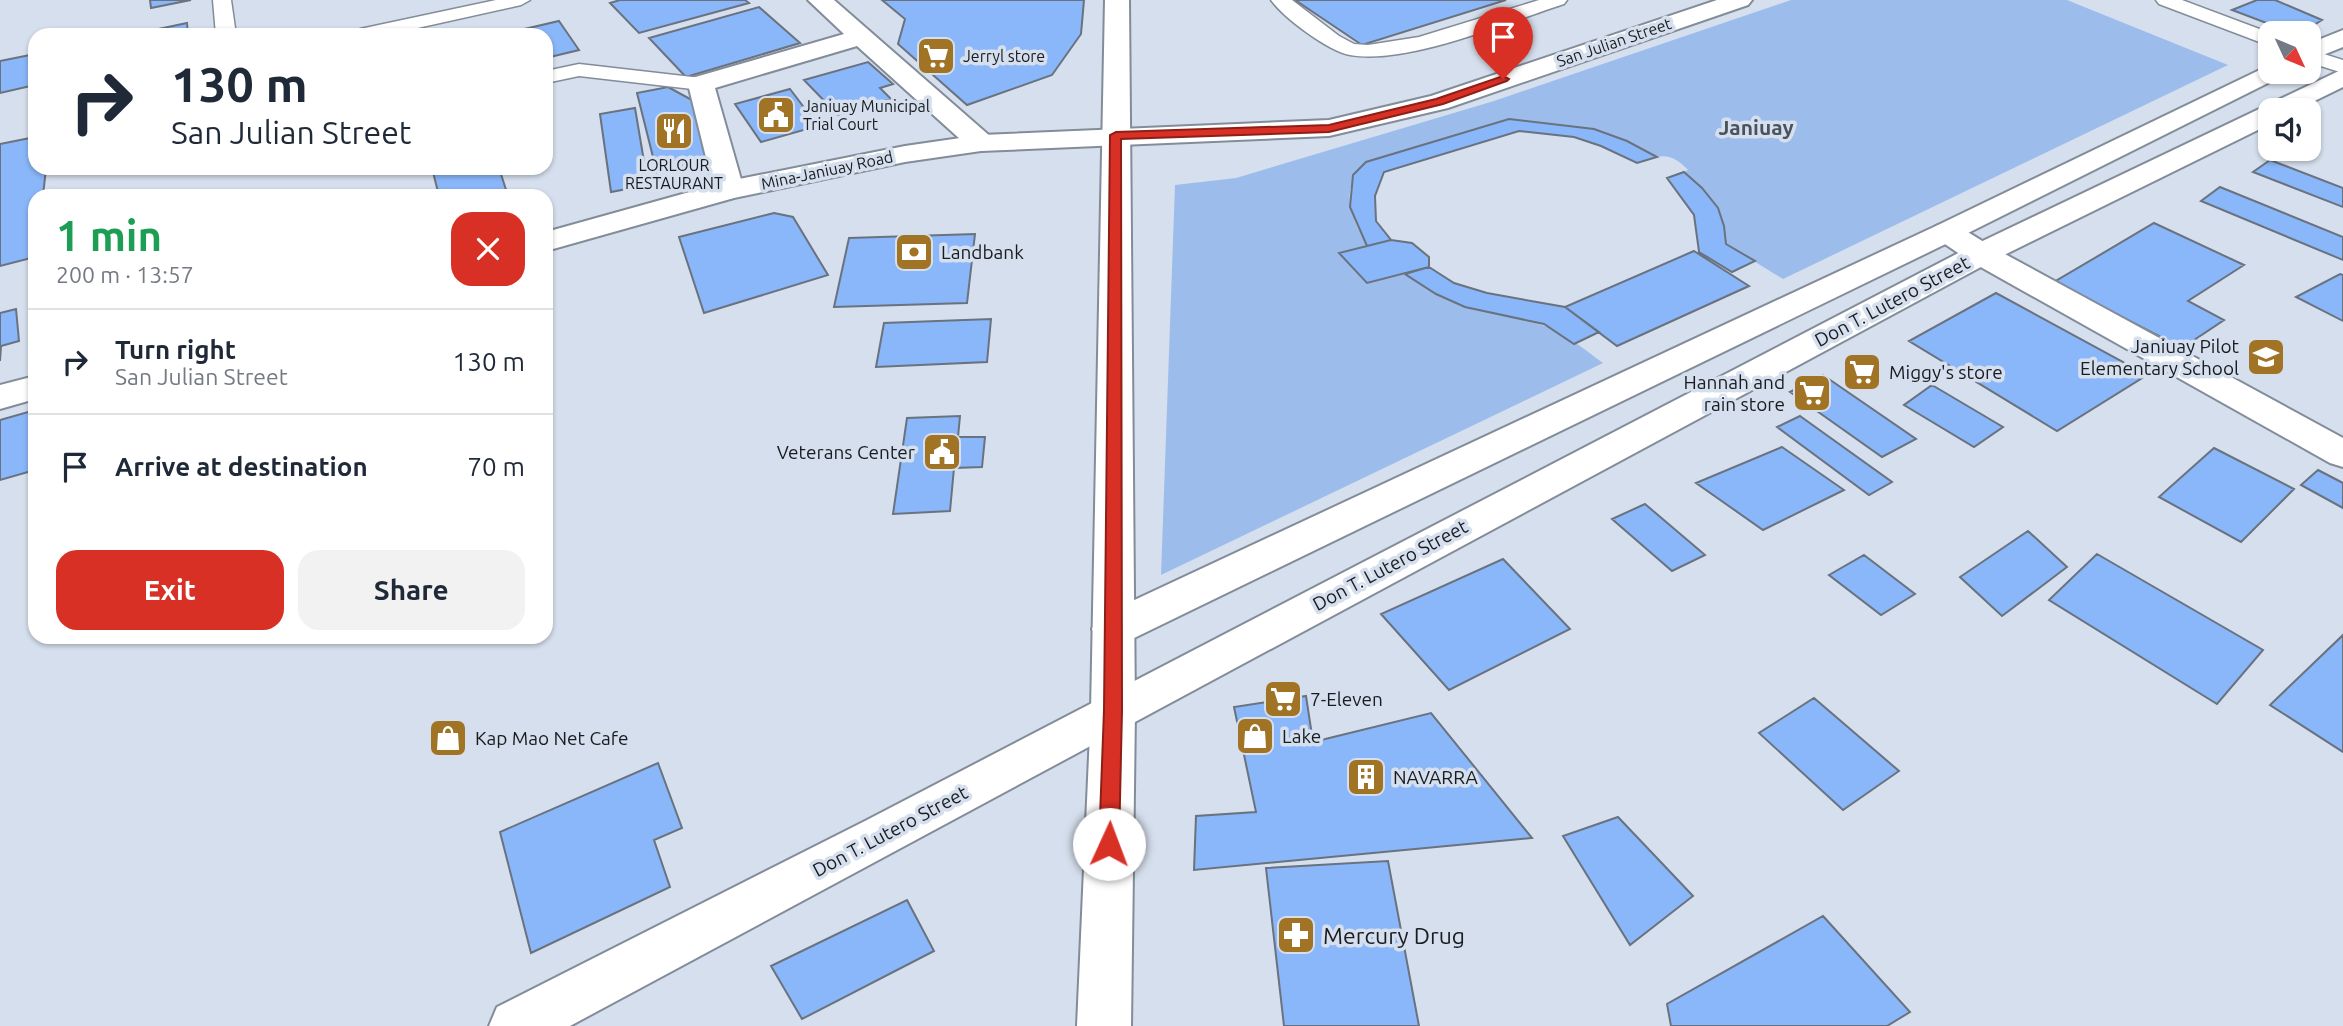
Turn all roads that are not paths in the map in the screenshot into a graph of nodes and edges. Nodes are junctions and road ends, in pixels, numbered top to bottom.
1 (222, 0) edge
2 (521, 0) edge
3 (820, 0) edge
4 (1116, 0) edge
5 (1280, 0) edge
6 (1558, 0) edge
7 (1740, 0) edge
8 (2165, 0) edge
9 (225, 28) edge
10 (392, 28) edge
11 (2258, 35) edge
12 (863, 36) junction
13 (2343, 37) edge
14 (2321, 48) edge
15 (2321, 59) edge
16 (2343, 68) edge
17 (553, 76) edge
18 (2343, 77) edge
19 (2258, 78) edge
20 (701, 84) junction
21 (2300, 98) edge
22 (2258, 119) edge
23 (1116, 135) junction
24 (981, 143) junction
25 (729, 190) junction
26 (1947, 232) junction
27 (553, 240) edge
28 (1981, 254) junction
29 (28, 389) edge
30 (0, 397) edge
31 (2343, 454) edge
32 (1113, 629) junction
33 (1113, 710) junction
34 (516, 1026) edge
35 (1104, 1026) edge

1 - 9 lane
2 - 10 lane
3 - 12 street
4 - 23 street
5 - 6 lane
7 - 23 street, San Julian Street
8 - 11 lane
12 - 20 street
12 - 24 street
13 - 14 street
15 - 16 lane
17 - 20 lane
18 - 21 street
19 - 26 street, Don T. Lutero Street
20 - 25 street
22 - 28 street, Don T. Lutero Street
23 - 24 street, Mina-Janiuay Road
23 - 32 street
24 - 25 street, Mina-Janiuay Road
25 - 27 street, Mina-Janiuay Road
26 - 28 street
26 - 32 street, Don T. Lutero Street
28 - 31 street
28 - 33 street, Don T. Lutero Street
29 - 30 street
32 - 33 street
33 - 34 street, Don T. Lutero Street
33 - 35 street

